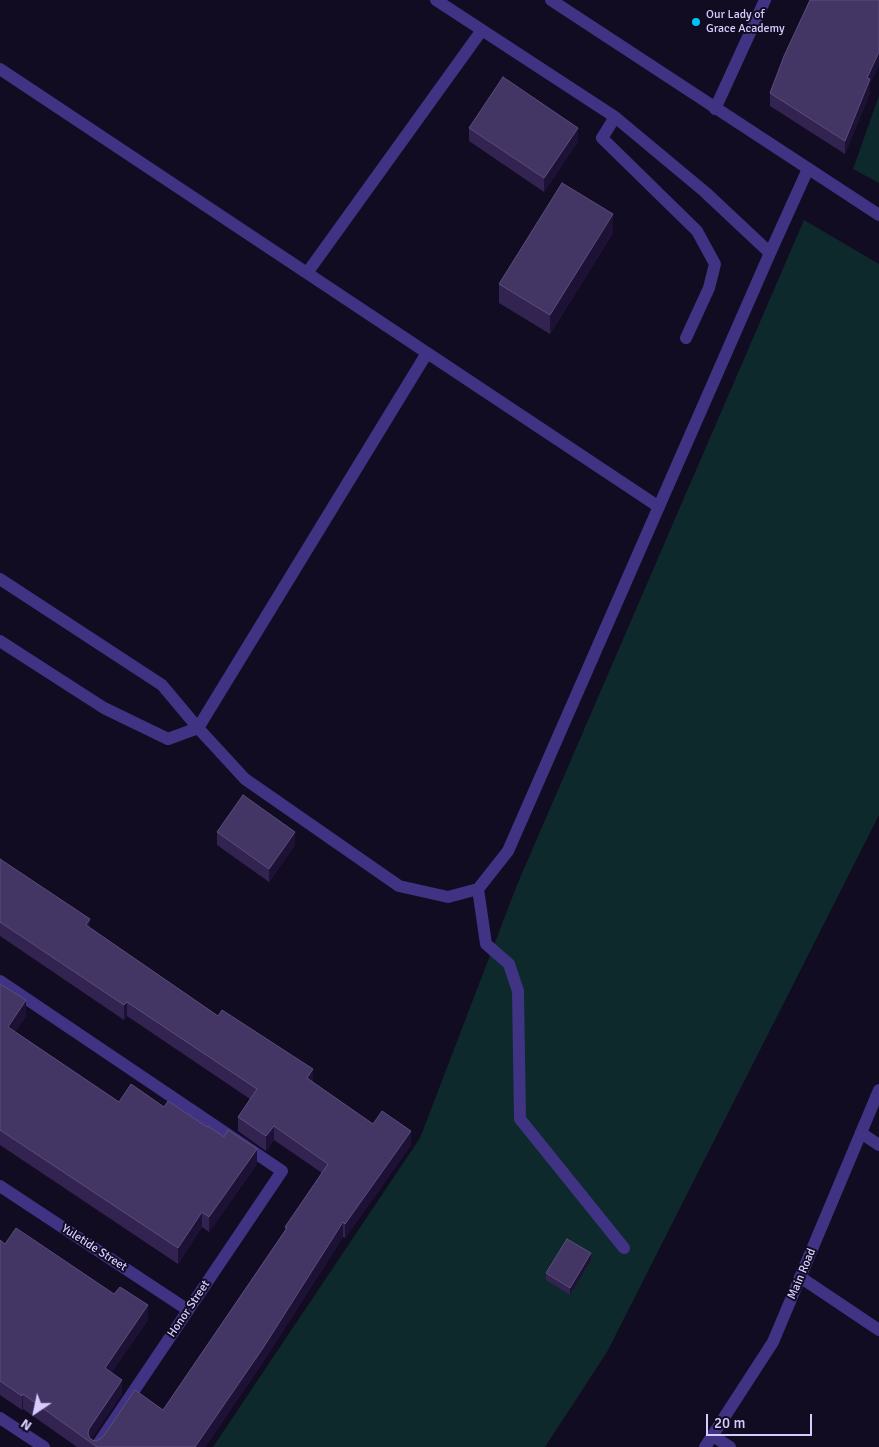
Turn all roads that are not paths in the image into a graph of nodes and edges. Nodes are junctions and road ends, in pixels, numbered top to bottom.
1 (436, 0) edge
2 (551, 0) edge
3 (765, 0) edge
4 (482, 30) junction
5 (0, 69) edge
6 (715, 109) junction
7 (615, 117) junction
8 (808, 169) junction
9 (879, 215) edge
10 (770, 253) junction
11 (306, 273) junction
12 (686, 338) dead end
13 (427, 354) junction
14 (659, 507) junction
15 (0, 579) edge
16 (0, 641) edge
17 (198, 728) junction
18 (478, 889) junction
19 (0, 981) edge
20 (879, 1090) edge
21 (861, 1133) junction
22 (879, 1145) edge
23 (0, 1186) edge
24 (624, 1248) dead end
25 (800, 1277) junction
26 (188, 1310) junction
27 (879, 1330) edge
28 (0, 1418) edge
29 (713, 1436) junction
30 (44, 1447) edge
31 (96, 1447) edge
32 (705, 1447) edge
33 (730, 1447) edge

1 - 4 street
2 - 6 street
3 - 6 street
4 - 7 street
4 - 11 street
5 - 11 street
6 - 8 street
7 - 10 street
7 - 12 street
8 - 9 street
8 - 10 street
10 - 14 street
11 - 13 street
13 - 14 street
13 - 17 street
14 - 18 street
15 - 17 street
16 - 17 street
17 - 18 street
18 - 24 street
19 - 26 street, Honor Street
20 - 21 street, Main Road
21 - 22 street
21 - 25 street, Main Road
23 - 26 street, Yuletide Street
25 - 27 street
25 - 29 street, Main Road
26 - 31 street, Honor Street
28 - 30 street
29 - 32 street, Main Road
29 - 33 street

